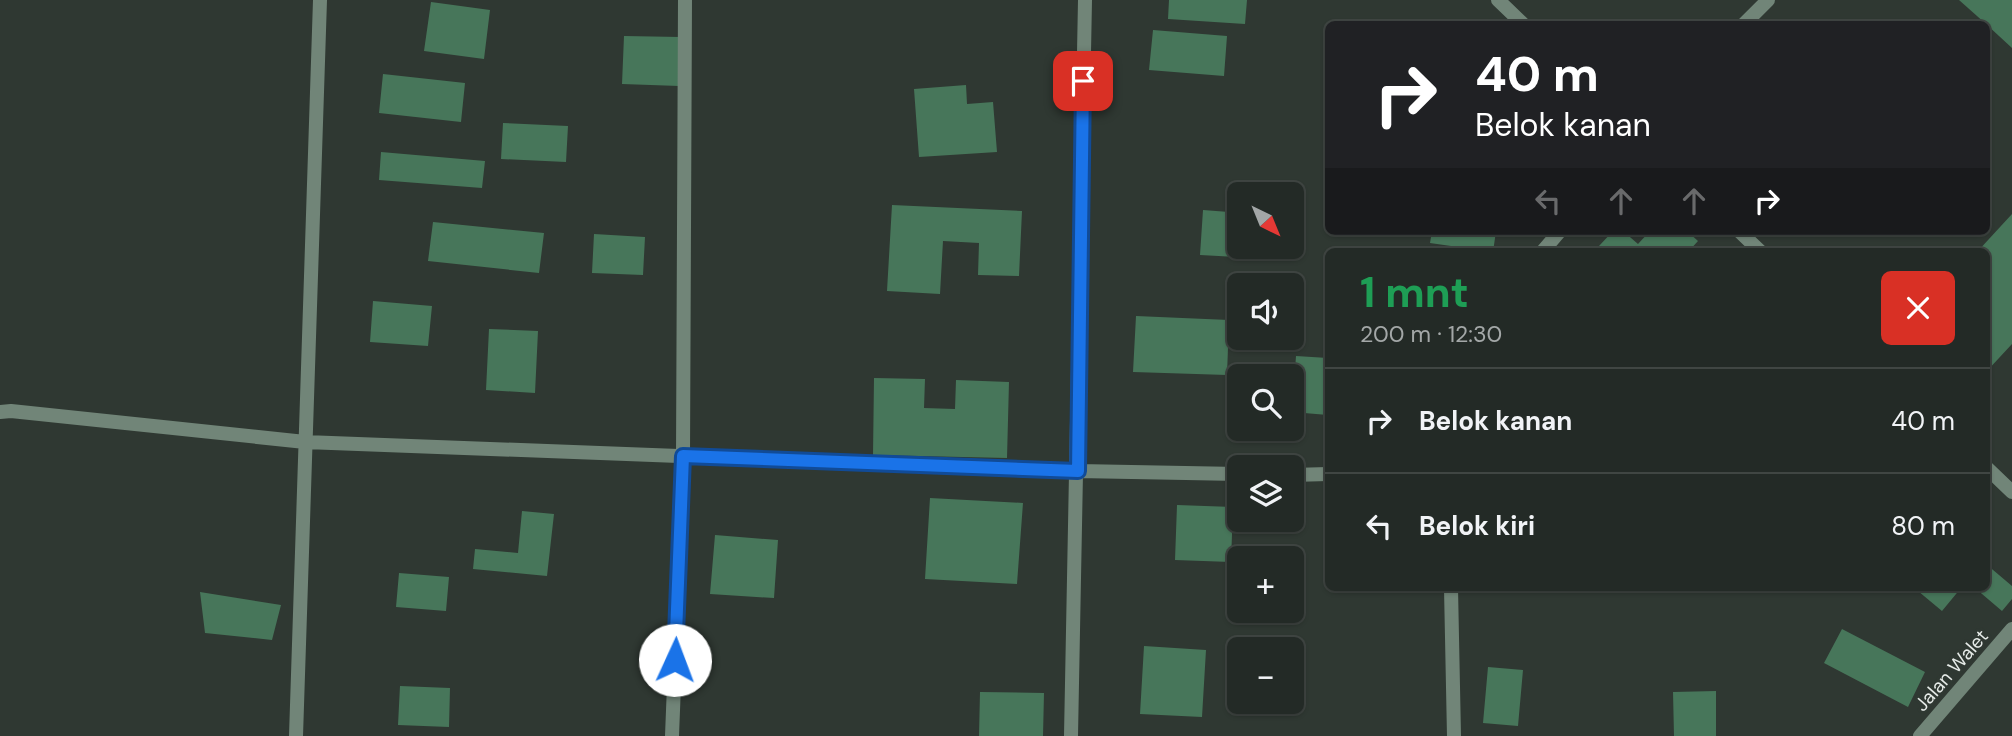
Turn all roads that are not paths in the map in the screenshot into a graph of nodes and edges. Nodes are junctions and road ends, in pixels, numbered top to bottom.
1 (320, 0) edge
2 (685, 0) edge
3 (1085, 0) edge
4 (1498, 0) edge
5 (1768, 0) edge
6 (1520, 21) edge
7 (1747, 21) edge
8 (1743, 235) edge
9 (1757, 248) edge
10 (0, 412) edge
11 (305, 442) junction
12 (683, 456) junction
13 (1078, 471) junction
14 (1990, 471) edge
15 (1227, 474) edge
16 (1325, 474) edge
17 (1304, 475) edge
18 (2012, 492) edge
19 (1451, 591) edge
20 (2012, 629) edge
21 (296, 736) edge
22 (672, 736) edge
23 (1071, 736) edge
24 (1454, 736) edge
25 (1920, 736) edge

1 - 11 street
2 - 12 street
3 - 13 street
4 - 6 street
5 - 7 street
8 - 9 street
10 - 11 street
11 - 12 street
11 - 21 street
12 - 13 street
12 - 22 street
13 - 15 street
13 - 23 street
14 - 18 street
16 - 17 street
19 - 24 street
20 - 25 street, Jalan Walet

